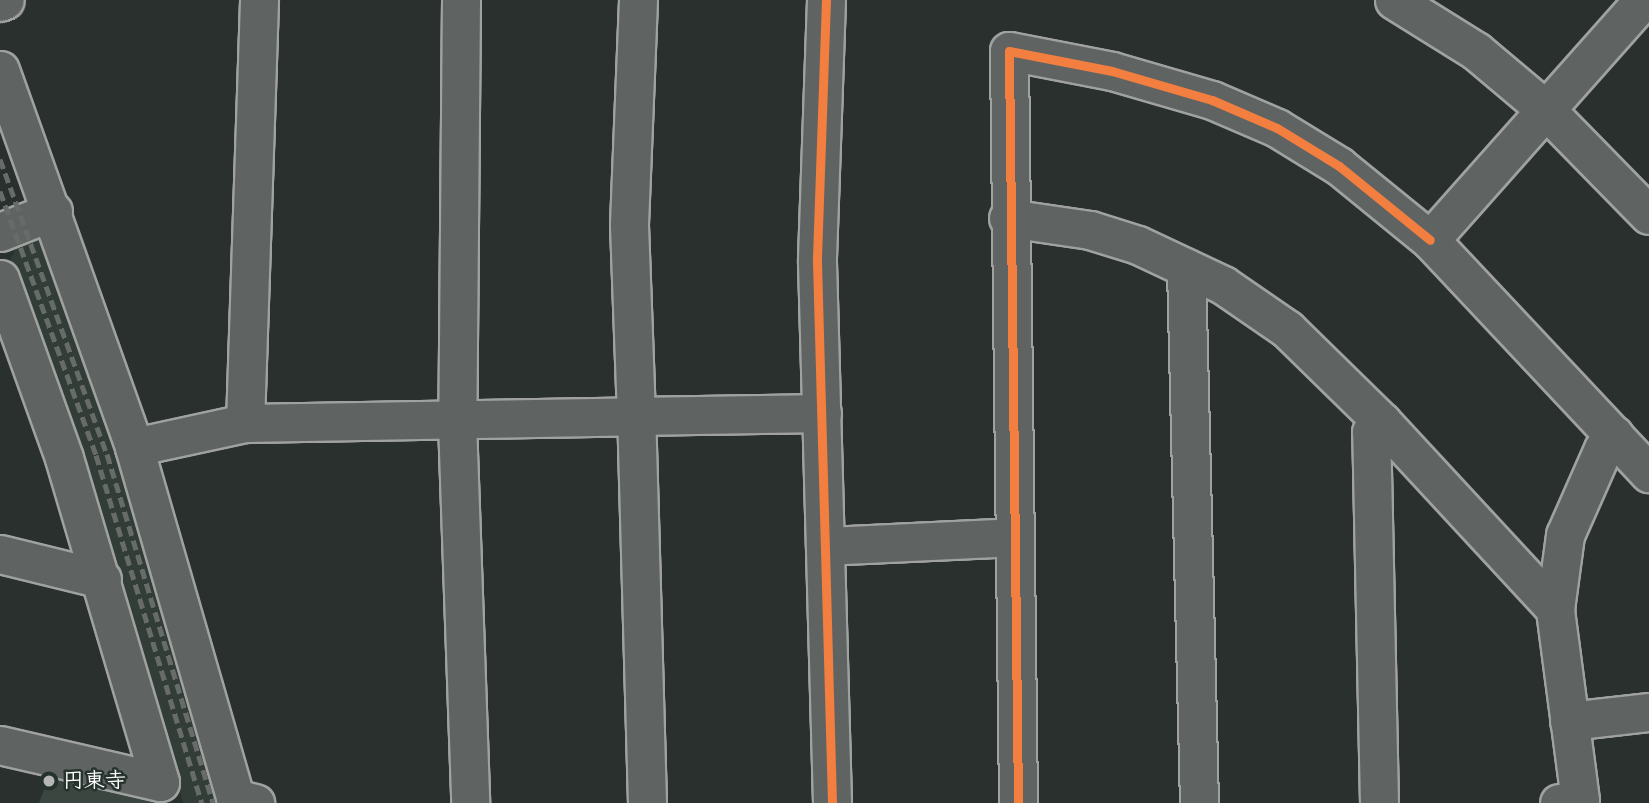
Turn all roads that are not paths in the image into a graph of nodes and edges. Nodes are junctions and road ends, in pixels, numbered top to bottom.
1 (5, 0) edge
2 (259, 0) edge
3 (461, 0) edge
4 (638, 0) edge
5 (825, 0) edge
6 (1394, 0) edge
7 (1643, 0) edge
8 (0, 2) edge
9 (0, 70) edge
10 (1546, 110) junction
11 (52, 211) junction
12 (1649, 215) edge
13 (1008, 218) junction
14 (0, 232) edge
15 (1430, 240) junction
16 (1186, 268) junction
17 (0, 279) edge
18 (8, 322) edge
19 (822, 413) junction
20 (636, 416) junction
21 (457, 422) junction
22 (1381, 422) junction
23 (245, 423) junction
24 (1614, 435) junction
25 (134, 447) junction
26 (1649, 472) edge
27 (1015, 537) junction
28 (825, 546) junction
29 (0, 554) edge
30 (102, 579) junction
31 (1555, 609) junction
32 (1649, 712) edge
33 (1569, 721) junction
34 (0, 745) edge
35 (166, 792) edge
36 (242, 801) edge
37 (470, 803) edge
38 (647, 803) edge
39 (832, 803) edge
40 (1018, 803) edge
41 (1199, 803) edge
42 (1379, 803) edge
43 (1559, 803) edge

1 - 8 street
2 - 23 street
3 - 21 street
4 - 20 street
5 - 19 street
6 - 10 street
7 - 10 street
9 - 11 street
10 - 12 street
10 - 15 street
11 - 14 street
11 - 25 street
13 - 15 street
13 - 16 street
13 - 27 street
15 - 24 street
16 - 22 street
16 - 41 street
17 - 18 street
18 - 30 street
19 - 20 street
19 - 28 street
20 - 21 street
20 - 38 street
21 - 23 street
21 - 37 street
22 - 31 street
22 - 42 street
23 - 25 street
24 - 26 street
24 - 31 street
25 - 36 street
27 - 28 street
27 - 40 street
28 - 39 street
29 - 30 street
30 - 35 street
31 - 33 street
32 - 33 street
33 - 43 street
34 - 35 street

